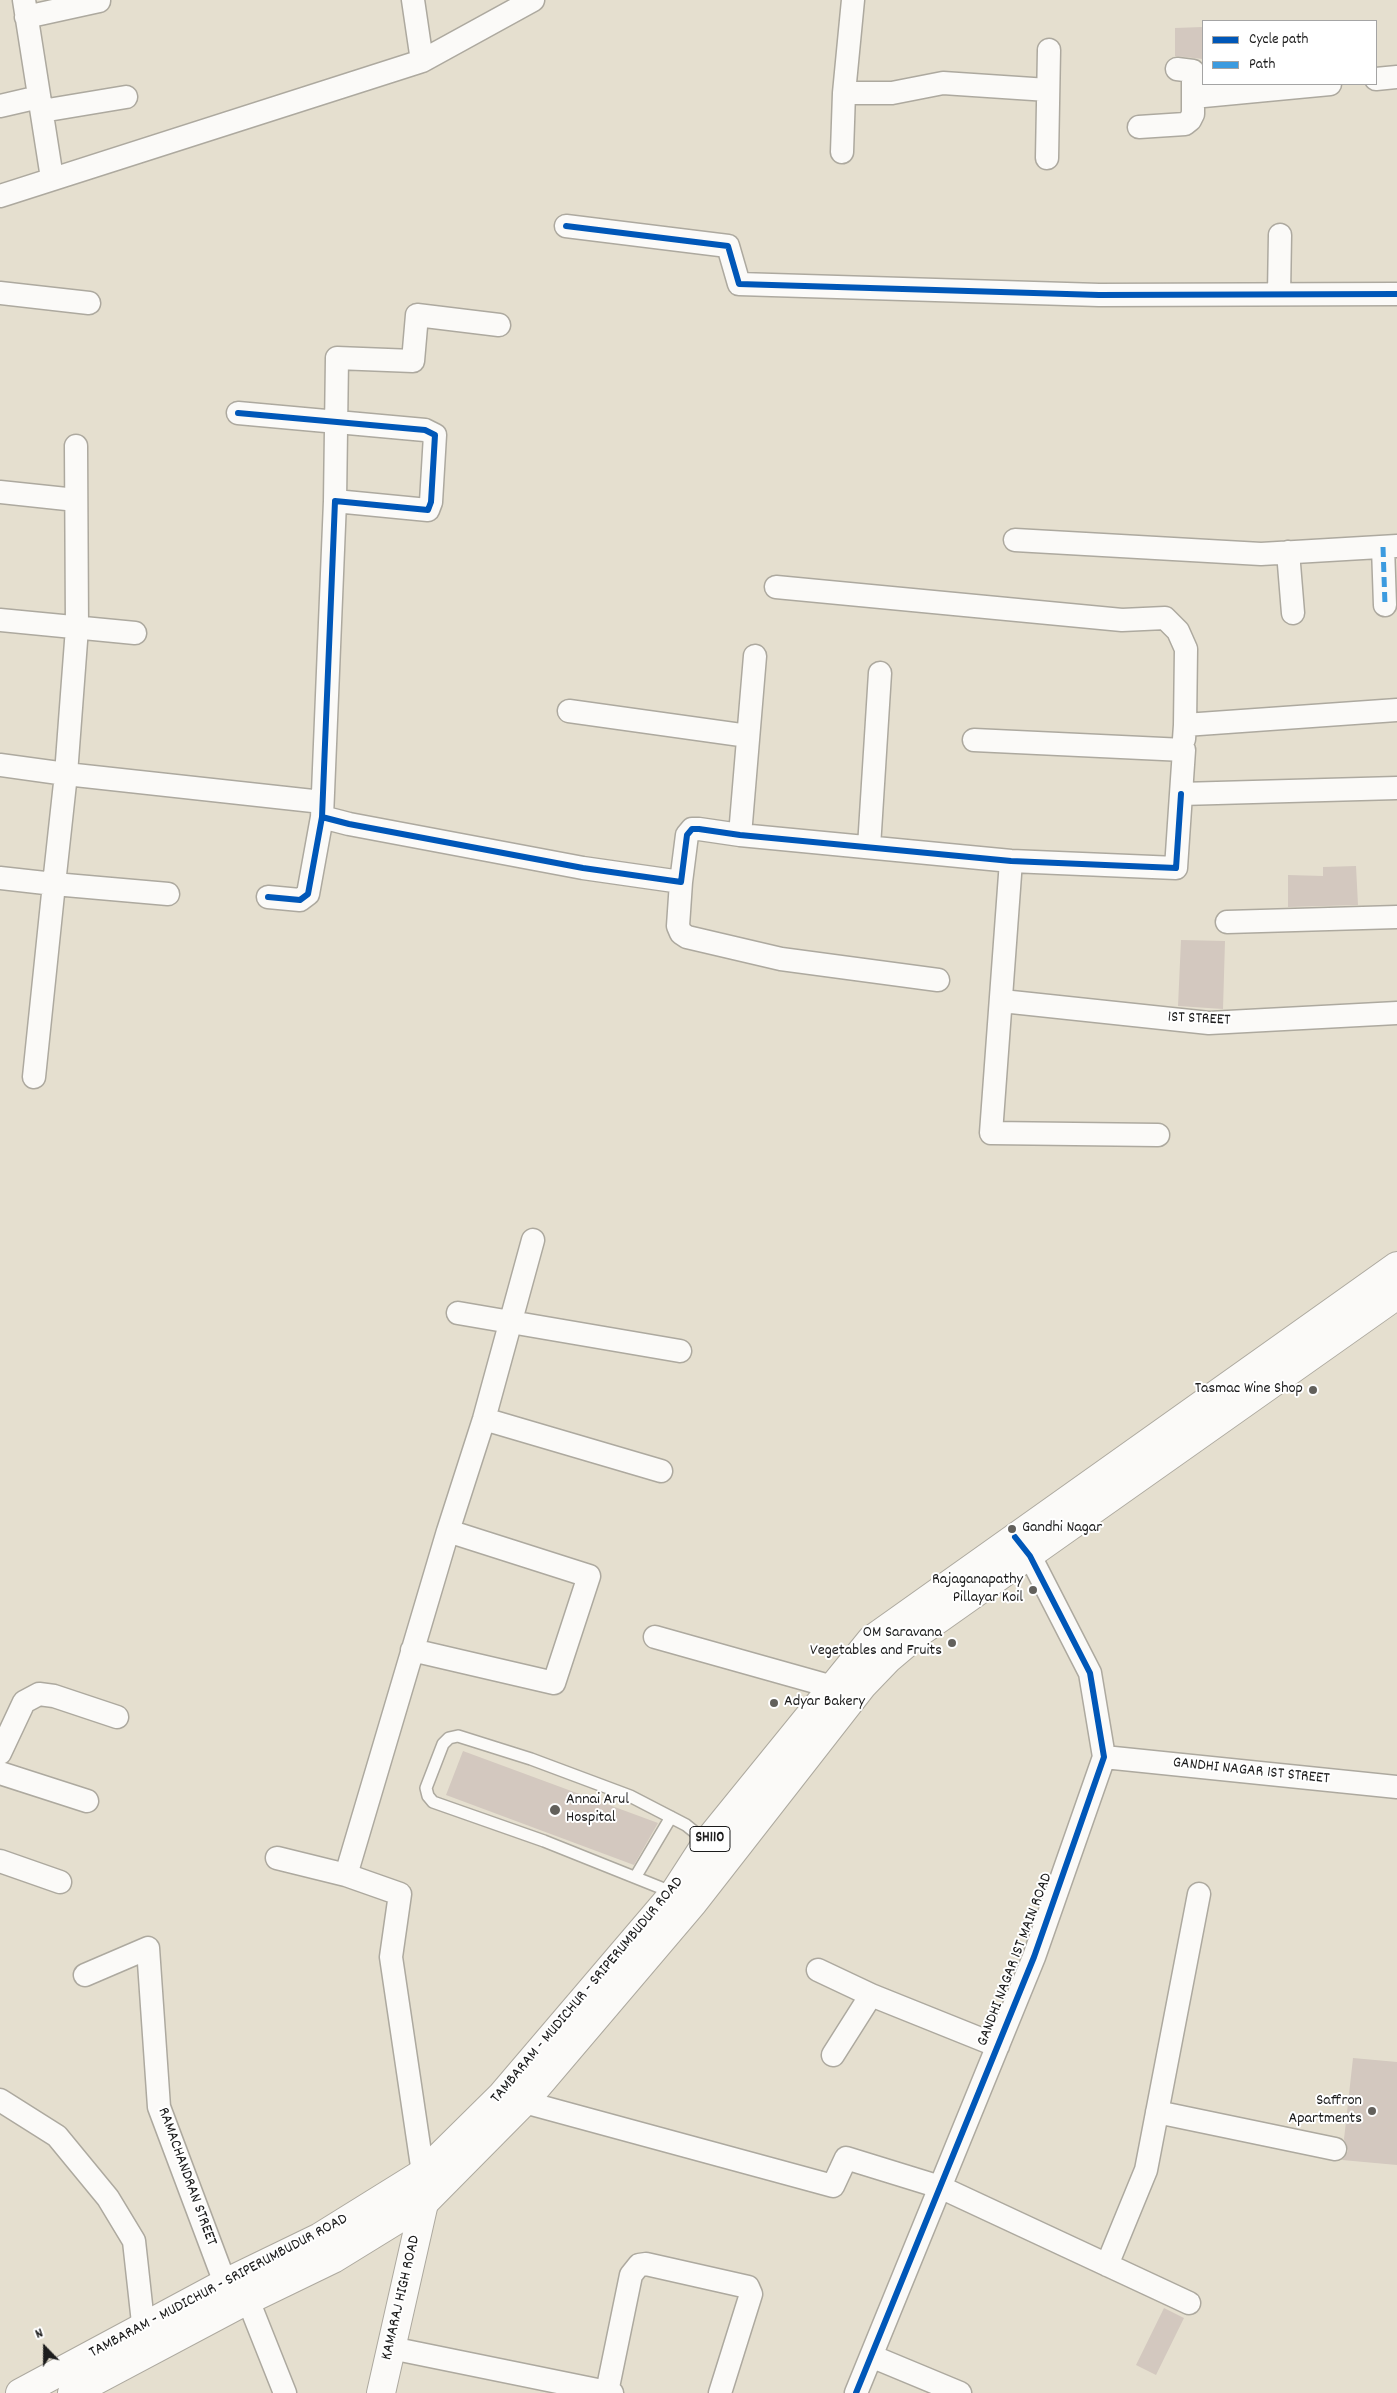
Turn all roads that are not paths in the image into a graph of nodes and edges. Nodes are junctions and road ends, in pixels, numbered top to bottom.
1 (413, 0) edge
2 (533, 0) edge
3 (853, 0) edge
4 (99, 1) dead end
5 (25, 8) edge
6 (1049, 50) dead end
7 (422, 61) junction
8 (1177, 69) dead end
9 (1397, 77) edge
10 (1377, 79) edge
11 (1319, 85) edge
12 (1048, 90) junction
13 (844, 93) junction
14 (126, 97) dead end
15 (1193, 97) junction
16 (40, 104) junction
17 (0, 106) edge
18 (1139, 126) dead end
19 (842, 152) dead end
20 (1047, 158) dead end
21 (52, 178) junction
22 (0, 196) edge
23 (566, 226) dead end
24 (1280, 236) dead end
25 (0, 293) edge
26 (1279, 294) junction
27 (1397, 294) edge
28 (89, 303) dead end
29 (499, 325) dead end
30 (238, 413) dead end
31 (336, 422) junction
32 (76, 446) dead end
33 (0, 492) edge
34 (76, 500) junction
35 (335, 501) junction
36 (1015, 540) dead end
37 (1390, 547) edge
38 (1288, 552) junction
39 (776, 587) dead end
40 (1385, 605) dead end
41 (1293, 613) dead end
42 (0, 620) edge
43 (77, 628) junction
44 (135, 633) dead end
45 (755, 656) dead end
46 (880, 672) dead end
47 (1397, 710) edge
48 (569, 711) dead end
49 (1185, 725) junction
50 (748, 736) junction
51 (974, 740) dead end
52 (1184, 750) junction
53 (0, 766) edge
54 (66, 774) junction
55 (1397, 788) edge
56 (1181, 794) junction
57 (322, 809) junction
58 (740, 835) junction
59 (869, 847) junction
60 (1010, 860) junction
61 (0, 878) edge
62 (681, 882) junction
63 (54, 884) junction
64 (168, 894) dead end
65 (268, 897) dead end
66 (1397, 917) edge
67 (1228, 922) dead end
68 (938, 980) dead end
69 (1002, 1001) junction
70 (1397, 1013) edge
71 (34, 1077) dead end
72 (1158, 1135) dead end
73 (533, 1240) dead end
74 (1397, 1266) edge
75 (1397, 1295) edge
76 (458, 1313) dead end
77 (512, 1322) junction
78 (680, 1352) dead end
79 (484, 1419) junction
80 (661, 1471) dead end
81 (448, 1531) junction
82 (1023, 1547) junction
83 (655, 1637) dead end
84 (412, 1650) junction
85 (833, 1687) junction
86 (117, 1717) dead end
87 (0, 1753) edge
88 (1104, 1757) junction
89 (0, 1773) edge
90 (1397, 1786) edge
91 (87, 1801) dead end
92 (671, 1817) junction
93 (707, 1842) junction
94 (277, 1858) dead end
95 (0, 1861) edge
96 (346, 1875) junction
97 (636, 1876) junction
98 (60, 1882) dead end
99 (674, 1893) junction
100 (1199, 1894) dead end
101 (818, 1970) dead end
102 (85, 1975) dead end
103 (870, 1996) junction
104 (998, 2046) junction
105 (833, 2055) dead end
106 (0, 2100) edge
107 (524, 2102) junction
108 (1157, 2112) junction
109 (1335, 2149) dead end
110 (422, 2173) junction
111 (940, 2187) junction
112 (424, 2203) junction
113 (1107, 2265) junction
114 (225, 2283) junction
115 (248, 2300) junction
116 (1189, 2303) dead end
117 (144, 2325) junction
118 (391, 2348) junction
119 (147, 2353) junction
120 (871, 2356) junction
121 (99, 2386) edge
122 (610, 2392) edge
123 (20, 2393) edge
124 (72, 2393) edge
125 (285, 2393) edge
126 (381, 2393) edge
127 (720, 2393) edge
128 (856, 2393) edge
129 (960, 2393) edge

1 - 7 street
2 - 7 street
3 - 13 street
4 - 5 street
5 - 16 street
6 - 12 street
7 - 21 street
8 - 15 street
9 - 10 street
11 - 15 street
12 - 13 street
12 - 20 street
13 - 19 street
14 - 16 street
15 - 18 street
16 - 17 street
16 - 21 street
21 - 22 street
23 - 26 street
24 - 26 street
25 - 28 street
26 - 27 street
29 - 31 street
30 - 31 street
31 - 35 street
31 - 35 street
32 - 34 street
33 - 34 street
34 - 43 street
35 - 57 street
36 - 38 street
37 - 38 street
37 - 40 street
38 - 41 street
39 - 49 street
42 - 43 street
43 - 44 street
43 - 54 street
45 - 50 street
46 - 59 street
47 - 49 street
48 - 50 street
49 - 52 street
50 - 58 street
51 - 52 street
52 - 56 street
53 - 54 street
54 - 57 street
54 - 63 street
55 - 56 street
56 - 60 street
57 - 62 street
57 - 65 street
58 - 59 street
58 - 62 street
59 - 60 street
60 - 69 street
61 - 63 street
62 - 68 street
63 - 64 street
63 - 71 street
66 - 67 street
69 - 70 street, 1ST STREET
69 - 72 street
73 - 77 street
74 - 82 main road, TAMBARAM - MUDICHUR - SRIPERUMBUDUR ROAD / SH110
75 - 82 main road, TAMBARAM - MUDICHUR - SRIPERUMBUDUR ROAD / SH110
76 - 77 street
77 - 78 street
77 - 79 street
79 - 80 street
79 - 81 street
81 - 84 street
81 - 84 street
82 - 85 main road, TAMBARAM - MUDICHUR - SRIPERUMBUDUR ROAD / SH110
82 - 88 street, GANDHI NAGAR 1ST MAIN ROAD
82 - 107 main road, TAMBARAM - MUDICHUR - SRIPERUMBUDUR ROAD / SH110
83 - 85 street
84 - 96 street
85 - 93 main road, TAMBARAM - MUDICHUR - SRIPERUMBUDUR ROAD / SH110
86 - 87 street
88 - 90 street, GANDHI NAGAR 1ST STREET
88 - 104 street, GANDHI NAGAR 1ST MAIN ROAD
89 - 91 street
92 - 93 lane
92 - 97 lane
92 - 97 lane
93 - 99 main road, TAMBARAM - MUDICHUR - SRIPERUMBUDUR ROAD / SH110
94 - 96 street
95 - 98 street
96 - 110 street
97 - 99 lane
99 - 110 main road, TAMBARAM - MUDICHUR - SRIPERUMBUDUR ROAD / SH110
100 - 108 street
101 - 103 street
102 - 114 street, RAMACHANDRAN STREET
103 - 104 street
103 - 105 street
104 - 111 street, GANDHI NAGAR 1ST MAIN ROAD
106 - 117 street
107 - 111 street
107 - 112 main road, TAMBARAM - MUDICHUR - SRIPERUMBUDUR ROAD / SH110
108 - 109 street
108 - 113 street
110 - 112 main road, KAMARAJ HIGH ROAD
110 - 114 main road, TAMBARAM - MUDICHUR - SRIPERUMBUDUR ROAD / SH110
111 - 113 street
111 - 120 street, GANDHI NAGAR 1ST MAIN ROAD
112 - 115 main road, TAMBARAM - MUDICHUR - SRIPERUMBUDUR ROAD / SH110
112 - 118 main road, KAMARAJ HIGH ROAD
113 - 116 street
114 - 117 main road, TAMBARAM - MUDICHUR - SRIPERUMBUDUR ROAD / SH110
115 - 119 main road, TAMBARAM - MUDICHUR - SRIPERUMBUDUR ROAD / SH110
115 - 125 street
117 - 119 street
117 - 123 main road, TAMBARAM - MUDICHUR - SRIPERUMBUDUR ROAD / SH110
118 - 122 street
118 - 126 main road, KAMARAJ HIGH ROAD
119 - 121 main road, TAMBARAM - MUDICHUR - SRIPERUMBUDUR ROAD / SH110
120 - 128 street, GANDHI NAGAR 1ST MAIN ROAD
120 - 129 street
121 - 124 main road, TAMBARAM - MUDICHUR - SRIPERUMBUDUR ROAD / SH110
122 - 127 street

